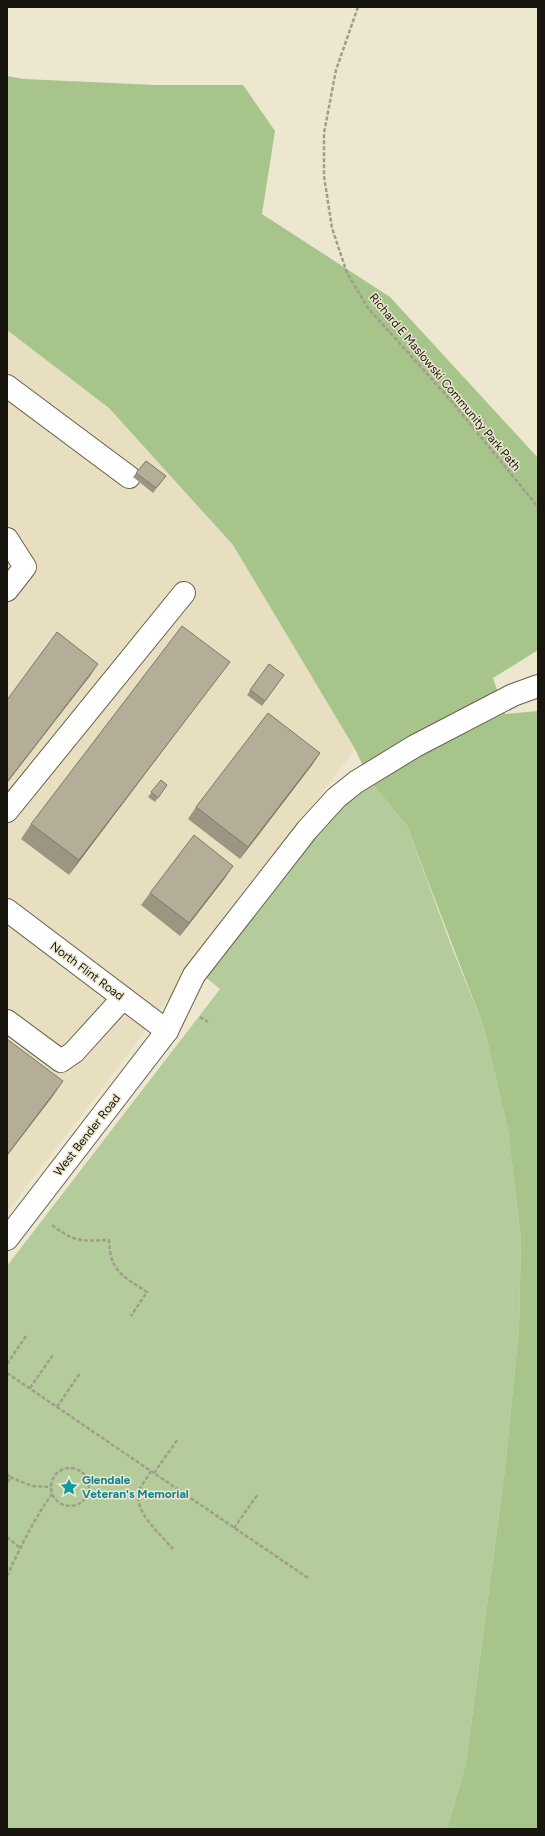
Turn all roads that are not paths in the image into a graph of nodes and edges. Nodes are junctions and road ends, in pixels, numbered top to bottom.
1 (7, 386) edge
2 (129, 477) dead end
3 (7, 539) edge
4 (7, 590) edge
5 (184, 593) dead end
6 (538, 686) edge
7 (7, 812) edge
8 (7, 910) edge
9 (123, 998) junction
10 (7, 1021) edge
11 (167, 1031) junction
12 (7, 1239) edge

1 - 2 street
3 - 4 street
5 - 7 street
6 - 11 street, West Bender Road
8 - 9 street, North Flint Road
9 - 10 street
9 - 11 street, North Flint Road
11 - 12 street, West Bender Road

